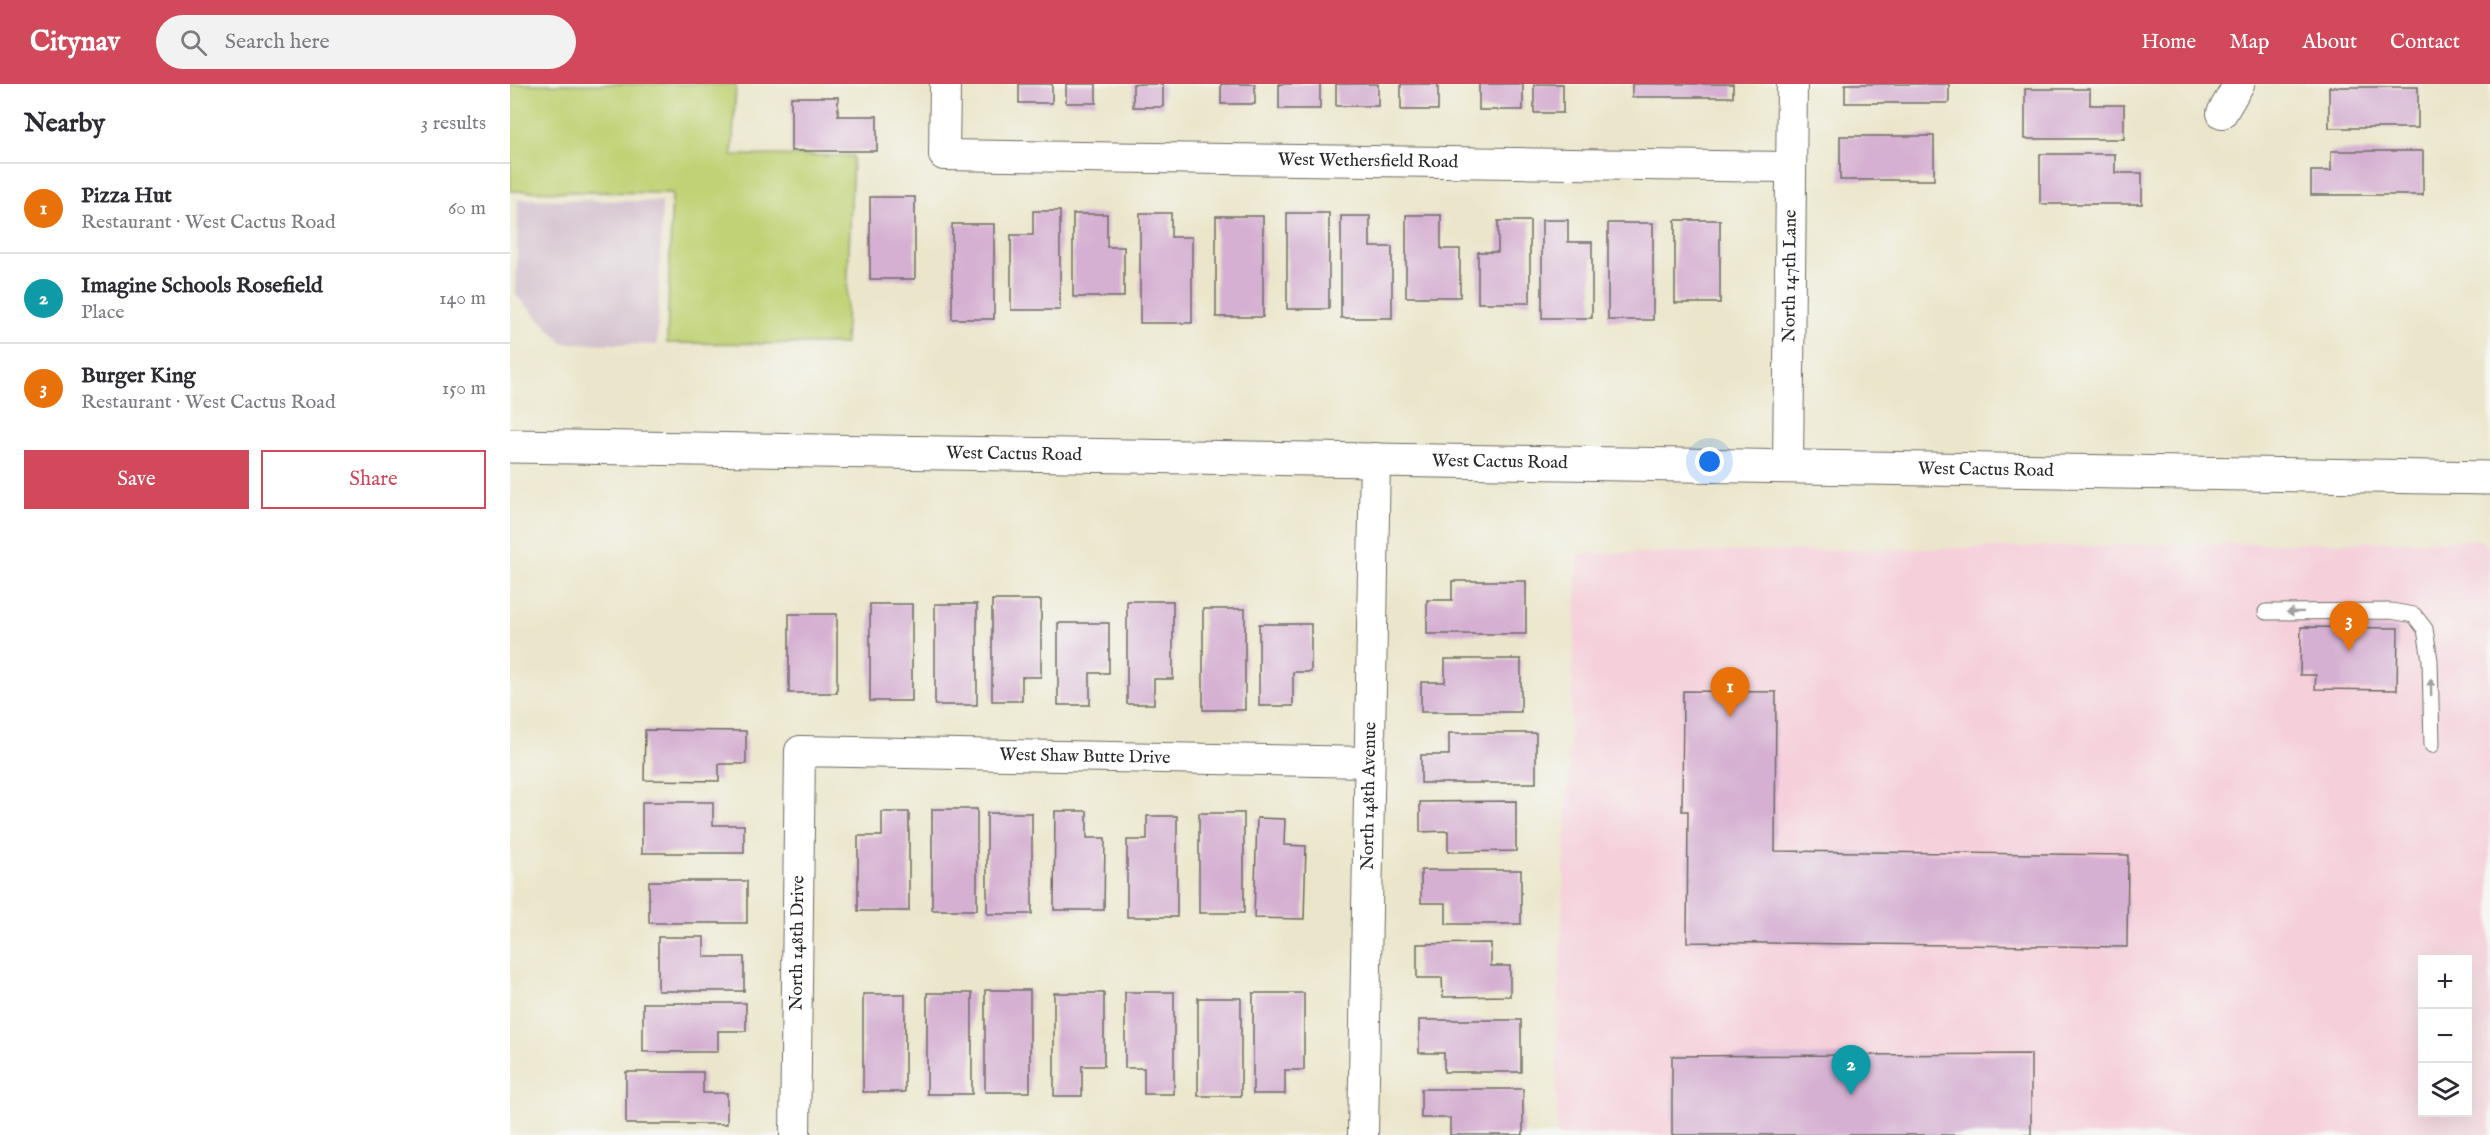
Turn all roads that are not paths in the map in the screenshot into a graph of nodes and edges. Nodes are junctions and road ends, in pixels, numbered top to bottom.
1 (945, 84) edge
2 (1792, 84) edge
3 (2239, 84) edge
4 (2222, 113) dead end
5 (1790, 167) junction
6 (510, 446) edge
7 (1375, 458) junction
8 (1788, 466) junction
9 (2490, 478) edge
10 (2266, 612) dead end
11 (2432, 745) dead end
12 (800, 751) joint
13 (1370, 762) junction
14 (795, 1135) edge
15 (1363, 1135) edge

1 - 5 street, West Wethersfield Road
2 - 5 street, North 147th Lane
3 - 4 street
5 - 8 street, North 147th Lane
6 - 7 main road, West Cactus Road
7 - 8 main road, West Cactus Road
7 - 13 street, North 148th Avenue
8 - 9 main road, West Cactus Road
11 -> 10 lane
12 - 13 street, West Shaw Butte Drive
12 - 14 street, North 148th Drive
13 - 15 street, North 148th Avenue

